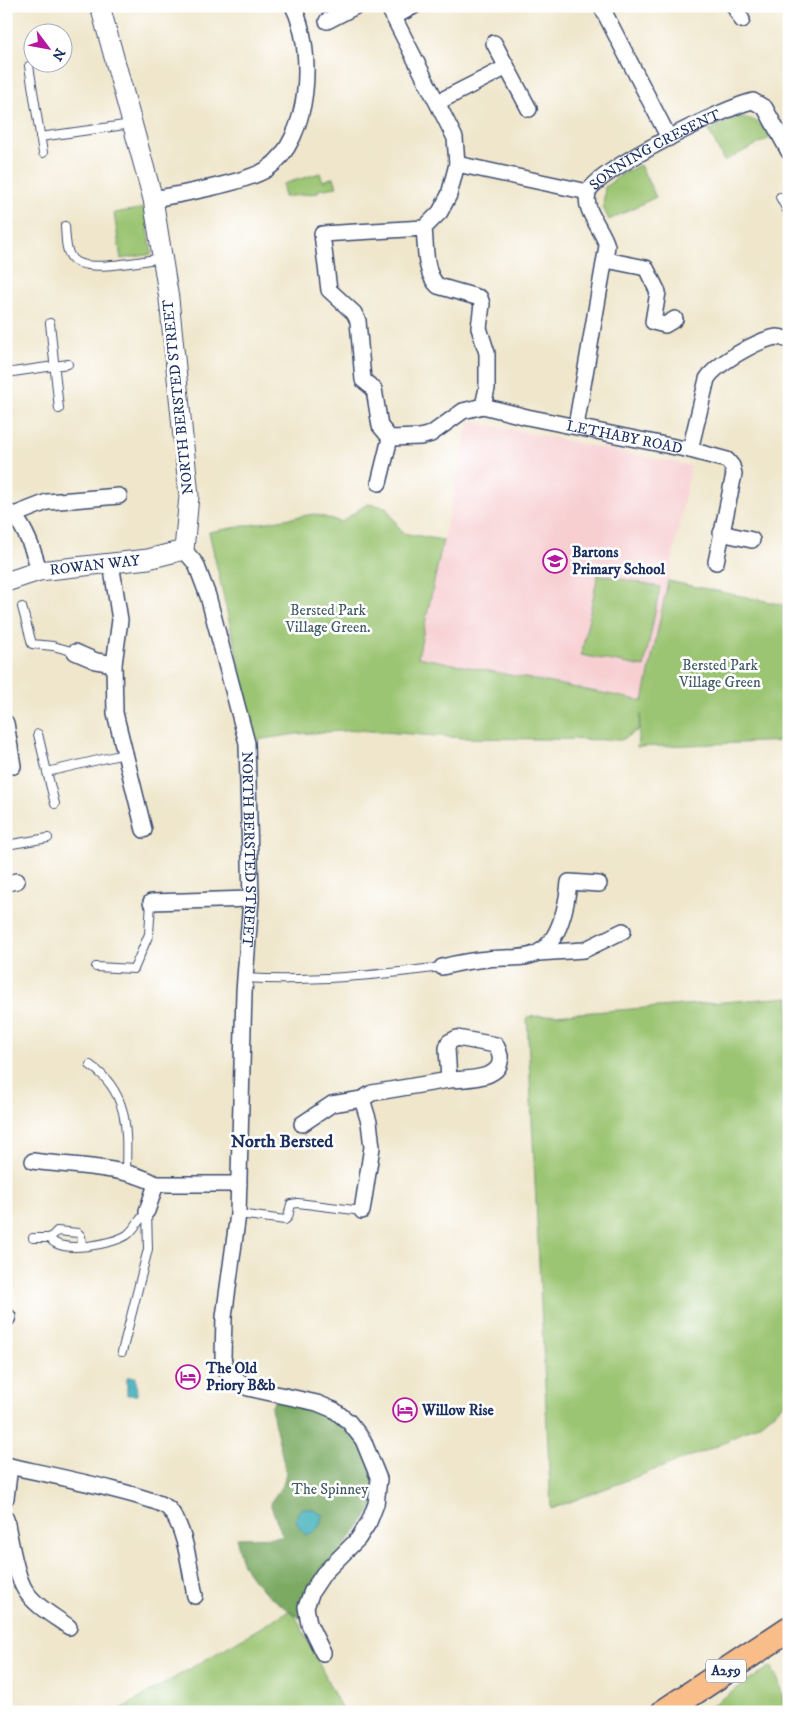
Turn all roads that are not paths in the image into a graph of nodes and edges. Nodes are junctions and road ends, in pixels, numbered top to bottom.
1 (100, 6) edge
2 (293, 6) edge
3 (356, 6) edge
4 (414, 6) edge
5 (602, 6) edge
6 (391, 12) edge
7 (327, 21) dead end
8 (494, 44) dead end
9 (507, 68) junction
10 (30, 72) edge
11 (438, 102) junction
12 (529, 109) dead end
13 (132, 124) junction
14 (40, 137) junction
15 (669, 138) junction
16 (789, 152) edge
17 (43, 153) dead end
18 (457, 164) junction
19 (588, 192) junction
20 (780, 197) dead end
21 (154, 199) junction
22 (789, 214) edge
23 (65, 226) dead end
24 (424, 228) junction
25 (163, 258) junction
26 (606, 260) junction
27 (675, 320) dead end
28 (50, 323) dead end
29 (789, 340) edge
30 (68, 364) dead end
31 (55, 366) junction
32 (6, 373) edge
33 (483, 406) junction
34 (59, 409) dead end
35 (576, 426) junction
36 (390, 438) junction
37 (690, 450) junction
38 (379, 483) dead end
39 (119, 496) dead end
40 (10, 513) edge
41 (722, 533) junction
42 (752, 540) dead end
43 (184, 550) junction
44 (716, 562) dead end
45 (111, 563) junction
46 (39, 571) junction
47 (6, 582) edge
48 (22, 607) dead end
49 (75, 652) joint
50 (114, 664) junction
51 (6, 723) edge
52 (38, 734) dead end
53 (124, 754) junction
54 (13, 766) dead end
55 (47, 772) junction
56 (55, 804) dead end
57 (144, 830) dead end
58 (48, 838) dead end
59 (6, 845) edge
60 (599, 884) dead end
61 (251, 899) junction
62 (151, 902) joint
63 (623, 931) dead end
64 (538, 953) junction
65 (96, 967) dead end
66 (442, 967) joint
67 (245, 978) junction
68 (90, 1065) dead end
69 (449, 1080) dead end
70 (362, 1099) junction
71 (302, 1124) dead end
72 (32, 1161) dead end
73 (126, 1172) junction
74 (156, 1184) junction
75 (239, 1184) junction
76 (147, 1211) junction
77 (362, 1212) joint
78 (238, 1214) junction
79 (33, 1238) dead end
80 (50, 1238) junction
81 (82, 1245) junction
82 (122, 1352) dead end
83 (8, 1465) edge
84 (6, 1498) edge
85 (6, 1519) edge
86 (9, 1550) edge
87 (195, 1596) dead end
88 (69, 1626) dead end
89 (789, 1629) edge
90 (323, 1653) dead end
91 (664, 1712) edge

1 - 13 street, NORTH BERSTED STREET
2 - 21 street
3 - 7 street
4 - 6 street
5 - 15 street
6 - 11 street
8 - 9 street
9 - 11 street
9 - 12 street
10 - 14 lane
11 - 18 street
13 - 14 lane
13 - 21 street, NORTH BERSTED STREET
14 - 17 lane
15 - 16 street, SONNING CRESENT
15 - 19 street, SONNING CRESENT
18 - 19 street
18 - 24 street
19 - 26 street, SONNING CRESENT
20 - 22 lane
21 - 25 street, NORTH BERSTED STREET
23 - 25 lane
24 - 33 street
24 - 36 street
25 - 43 street, NORTH BERSTED STREET
26 - 27 street
26 - 35 street, SONNING CRESENT
28 - 31 lane
29 - 37 street, LETHABY ROAD
30 - 31 lane
31 - 32 lane
31 - 34 lane
33 - 35 street, LETHABY ROAD
33 - 36 street
35 - 37 street, LETHABY ROAD
36 - 38 street
37 - 41 street
39 - 40 street
40 - 46 street
41 - 42 street
41 - 44 street
43 - 45 street, ROWAN WAY
43 - 61 street, NORTH BERSTED STREET
45 - 46 street, ROWAN WAY
45 - 50 street
46 - 47 street, ROWAN WAY
48 - 49 lane
49 - 50 street
50 - 53 street
51 - 54 street
52 - 55 lane
53 - 55 lane
53 - 57 street
55 - 56 lane
58 - 59 lane
60 - 64 street
61 - 62 street
61 - 67 street, NORTH BERSTED STREET
62 - 65 lane
63 - 64 street
64 - 66 street
66 - 67 lane
67 - 75 street, NORTH BERSTED STREET
68 - 73 lane
69 - 70 street
70 - 71 street
70 - 77 street
72 - 73 street
73 - 74 street
74 - 75 street
74 - 76 street
75 - 78 street, NORTH BERSTED STREET
76 - 81 lane
76 - 82 lane
77 - 78 lane
78 - 90 street, NORTH BERSTED STREET
79 - 80 lane
80 - 81 lane
80 - 81 lane
83 - 84 street
83 - 87 street
85 - 86 street
86 - 88 street
89 - 91 highway, A259

